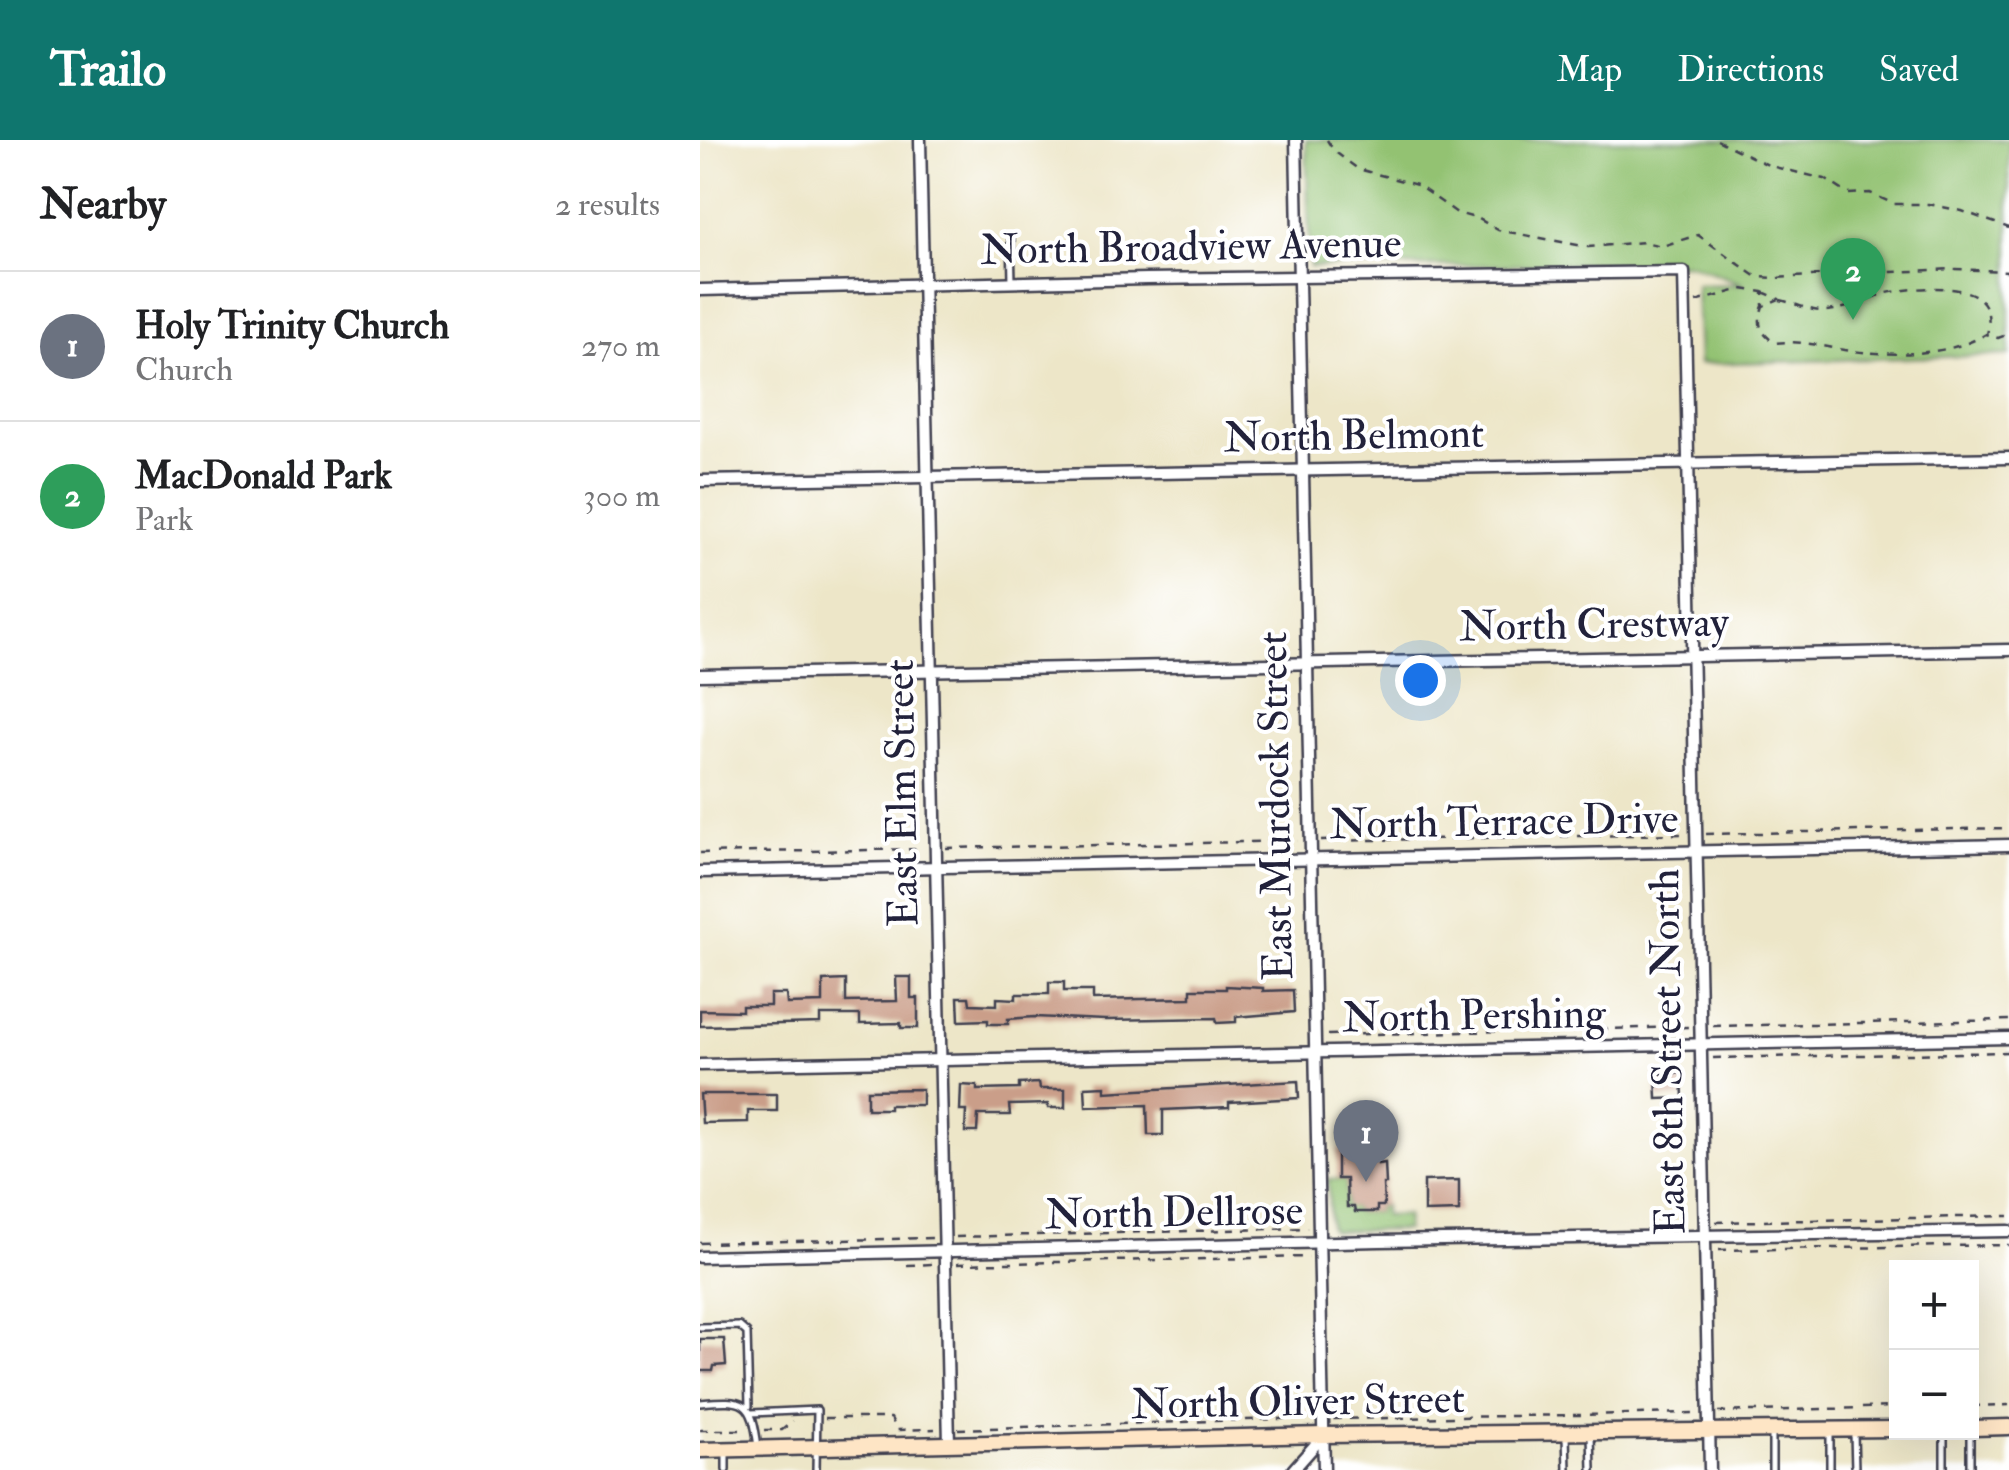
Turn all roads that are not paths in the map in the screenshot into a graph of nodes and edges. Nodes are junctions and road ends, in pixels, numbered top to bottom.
1 (920, 140) edge
2 (1296, 140) edge
3 (1010, 239) dead end
4 (1684, 272) joint
5 (1299, 278) junction
6 (1012, 283) junction
7 (922, 286) junction
8 (700, 290) edge
9 (2009, 458) edge
10 (1690, 463) junction
11 (1301, 469) junction
12 (928, 476) junction
13 (700, 481) edge
14 (2009, 650) edge
15 (1694, 656) junction
16 (1305, 663) junction
17 (932, 671) junction
18 (700, 676) edge
19 (2009, 845) edge
20 (1697, 851) junction
21 (1310, 858) junction
22 (937, 866) junction
23 (700, 872) edge
24 (2009, 1038) edge
25 (1700, 1044) junction
26 (1314, 1052) junction
27 (941, 1060) junction
28 (700, 1064) edge
29 (2009, 1231) edge
30 (1705, 1236) junction
31 (1319, 1243) junction
32 (945, 1251) junction
33 (700, 1258) edge
34 (700, 1327) edge
35 (700, 1403) edge
36 (750, 1410) junction
37 (2009, 1427) edge
38 (1889, 1429) edge
39 (1979, 1429) edge
40 (1772, 1430) junction
41 (1830, 1430) junction
42 (1854, 1430) junction
43 (1709, 1431) junction
44 (1566, 1432) junction
45 (1591, 1432) junction
46 (1324, 1435) junction
47 (949, 1436) junction
48 (1944, 1440) edge
49 (1971, 1440) edge
50 (818, 1447) junction
51 (758, 1449) junction
52 (700, 1450) edge
53 (726, 1450) junction
54 (726, 1470) edge
55 (816, 1470) edge
56 (1293, 1470) edge
57 (1324, 1470) edge
58 (1567, 1470) edge
59 (1592, 1470) edge
60 (1710, 1470) edge
61 (1772, 1470) edge
62 (1830, 1470) edge
63 (1856, 1470) edge
64 (1944, 1470) edge
65 (1970, 1470) edge

1 - 7 street, East Elm Street
2 - 5 street, East Murdock Street
3 - 6 lane
4 - 5 street, North Broadview Avenue
4 - 10 street, East 8th Street North
5 - 6 street, North Broadview Avenue
5 - 11 street, East Murdock Street
6 - 7 street, North Broadview Avenue
7 - 8 street, North Broadview Avenue
7 - 12 street, East Elm Street
9 - 10 street, North Belmont
10 - 11 street, North Belmont
10 - 15 street, East 8th Street North
11 - 12 street, North Belmont
11 - 16 street, East Murdock Street
12 - 13 street, North Belmont
12 - 17 street, East Elm Street
14 - 15 street, North Crestway
15 - 16 street, North Crestway
15 - 20 street, East 8th Street North
16 - 17 street, North Crestway
16 - 21 street, East Murdock Street
17 - 18 street, North Crestway
17 - 22 street, East Elm Street
19 - 20 street, North Terrace Drive
20 - 21 street, North Terrace Drive
20 - 25 street, East 8th Street North
21 - 22 street, North Terrace Drive
21 - 26 street, East Murdock Street
22 - 23 street, North Terrace Drive
22 - 27 street, East Elm Street
24 - 25 street, North Pershing
25 - 26 street, North Pershing
25 - 30 street, East 8th Street North
26 - 27 street, North Pershing
26 - 31 street, East Murdock Street
27 - 28 street, North Pershing
27 - 32 street, East Elm Street
29 - 30 street, North Dellrose
30 - 31 street, North Dellrose
30 - 43 street, East 8th Street North
31 - 32 street, North Dellrose
31 - 46 street, East Murdock Street
32 - 33 street, North Dellrose
32 - 47 street, East Elm Street
34 - 36 lane
35 - 36 lane
36 - 50 lane
36 - 51 lane
37 - 39 main road
38 - 42 main road, North Oliver Street
40 - 41 main road, North Oliver Street
40 - 43 main road, North Oliver Street
40 - 61 lane
41 - 42 main road, North Oliver Street
41 - 62 lane
42 - 63 lane
43 - 45 main road, North Oliver Street
43 - 60 street, East 8th Street North
44 - 45 main road, North Oliver Street
44 - 46 main road, North Oliver Street
44 - 58 lane
45 - 59 lane
46 - 47 main road, North Oliver Street
46 - 56 street
46 - 57 street, East Murdock Street
47 - 50 main road, North Oliver Street
48 - 64 lane
49 - 65 lane
50 - 51 main road, North Oliver Street
50 - 55 lane
51 - 53 main road, North Oliver Street
52 - 53 main road, North Oliver Street
53 - 54 lane

